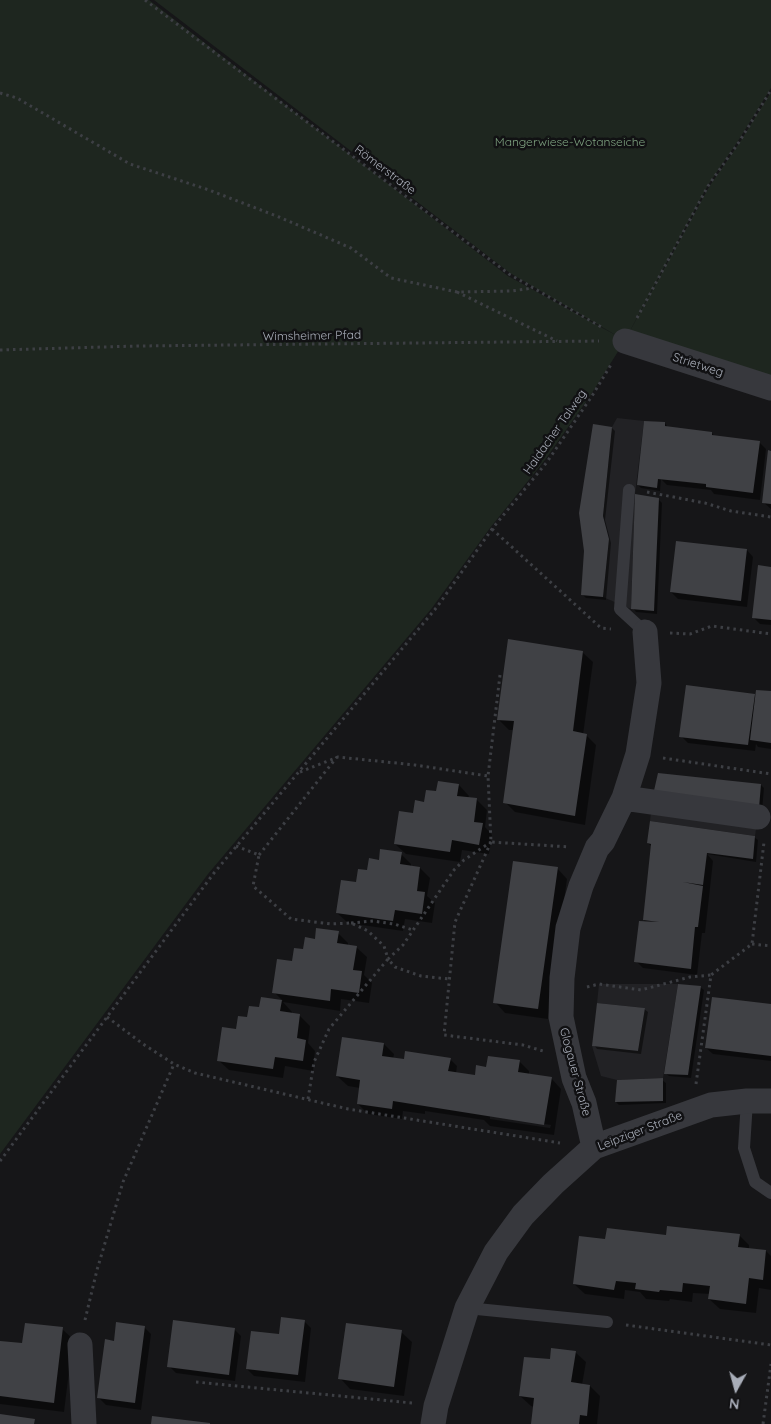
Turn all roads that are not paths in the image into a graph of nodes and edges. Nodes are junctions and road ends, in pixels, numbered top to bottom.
1 (625, 341) road end
2 (771, 388) edge
3 (628, 490) dead end
4 (645, 632) joint
5 (624, 798) junction
6 (761, 827) road end
7 (759, 1101) edge
8 (594, 1147) junction
9 (771, 1193) edge
10 (467, 1308) junction
11 (607, 1322) road end
12 (80, 1345) road end
13 (434, 1415) edge
14 (84, 1424) edge

1 - 2 street, Strietweg
3 - 4 lane
4 - 5 street, Glogauer Straße
5 - 6 street
5 - 8 street, Glogauer Straße
7 - 8 street, Leipziger Straße
7 - 9 lane
8 - 10 street, Leipziger Straße
10 - 11 lane
10 - 13 street, Leipziger Straße
12 - 14 street

